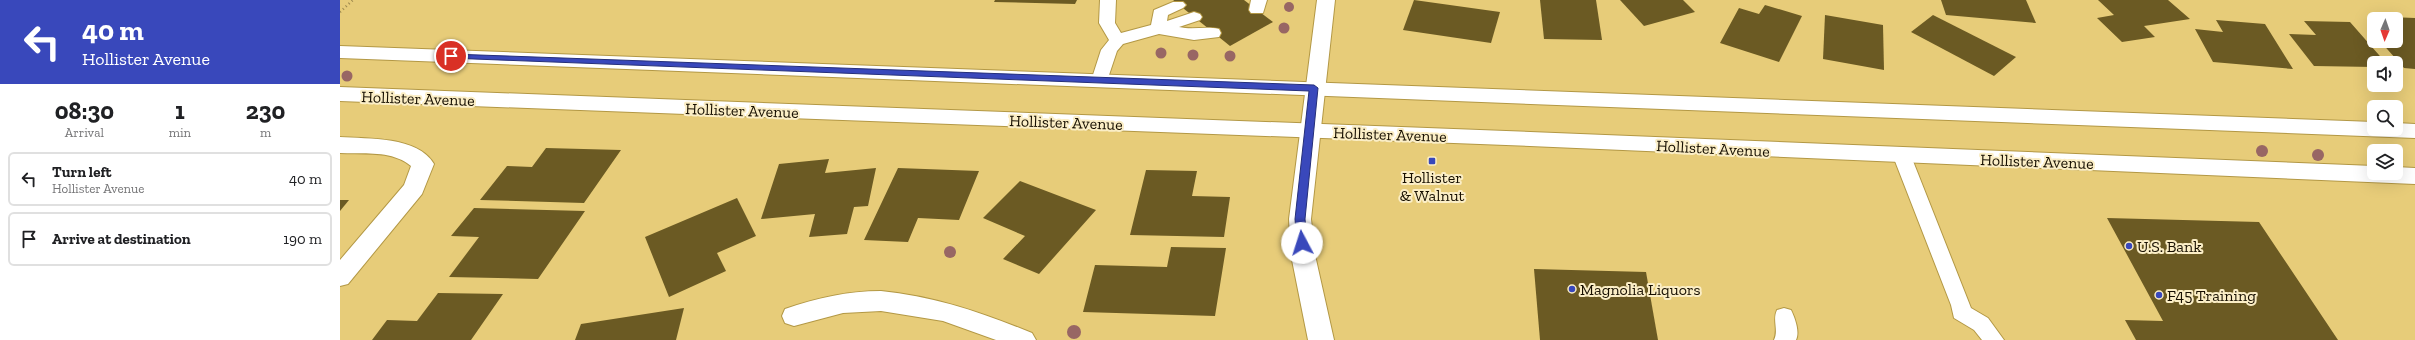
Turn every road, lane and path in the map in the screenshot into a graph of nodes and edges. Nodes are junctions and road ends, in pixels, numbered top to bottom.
1 (352, 0) edge
2 (1108, 0) edge
3 (1326, 0) edge
4 (1178, 5) dead end
5 (340, 12) edge
6 (1194, 17) dead end
7 (1159, 29) junction
8 (1214, 33) dead end
9 (1117, 40) junction
10 (340, 52) edge
11 (1099, 81) junction
12 (1314, 88) junction
13 (340, 94) edge
14 (1309, 131) junction
15 (2415, 131) edge
16 (340, 145) edge
17 (1902, 156) junction
18 (2415, 176) edge
19 (340, 277) edge
20 (794, 316) dead end
21 (1784, 316) dead end
22 (1023, 340) edge
23 (1321, 340) edge
24 (1784, 340) edge
25 (1994, 340) edge

1 - 5 path
2 - 9 lane
3 - 12 main road
4 - 7 lane
6 - 7 lane
7 - 8 lane
7 - 9 lane
9 - 11 lane
10 - 11 main road
11 - 12 main road
12 - 14 main road
12 - 15 main road
13 - 14 main road, Hollister Avenue
14 - 17 main road, Hollister Avenue
14 - 23 main road
16 - 19 main road
17 - 18 main road, Hollister Avenue
17 - 25 lane
20 - 22 main road
21 - 24 lane

